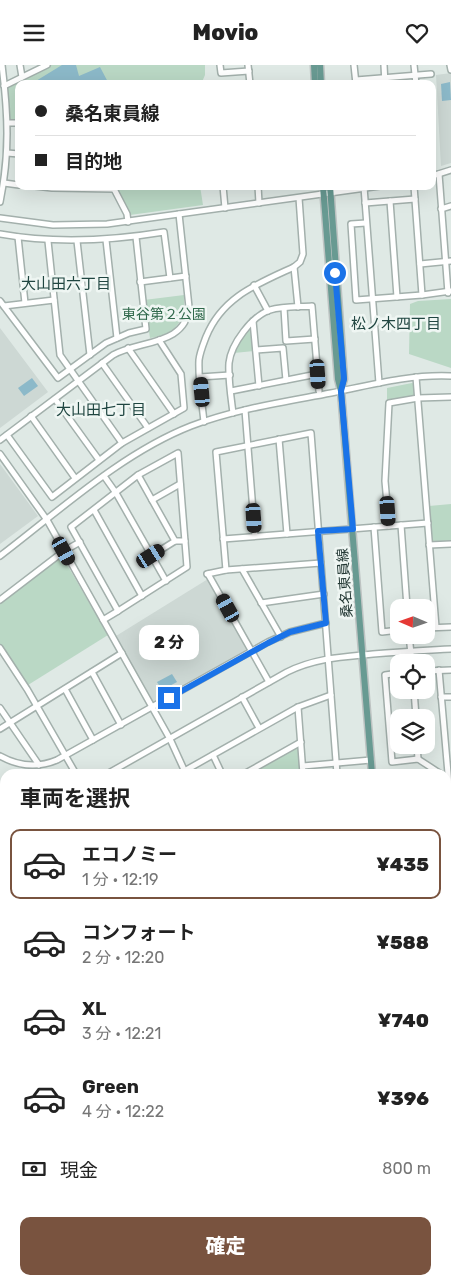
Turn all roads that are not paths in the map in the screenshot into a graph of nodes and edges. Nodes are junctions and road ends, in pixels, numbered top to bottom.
1 (2, 65) edge
2 (20, 65) edge
3 (220, 65) edge
4 (314, 65) edge
5 (320, 65) edge
6 (354, 65) edge
7 (384, 65) edge
8 (414, 65) edge
9 (450, 65) edge
10 (43, 66) edge
11 (248, 68) edge
12 (451, 70) edge
13 (431, 74) dead end
14 (415, 75) junction
15 (22, 77) junction
16 (385, 77) junction
17 (15, 80) edge
18 (16, 80) edge
19 (315, 80) edge
20 (321, 80) edge
21 (356, 80) edge
22 (368, 80) edge
23 (385, 80) edge
24 (416, 80) edge
25 (4, 86) junction
26 (8, 123) junction
27 (15, 123) edge
28 (7, 153) junction
29 (15, 154) edge
30 (451, 170) edge
31 (439, 174) junction
32 (436, 175) edge
33 (4, 183) junction
34 (15, 184) edge
35 (115, 190) edge
36 (224, 190) edge
37 (258, 190) edge
38 (364, 190) edge
39 (414, 190) edge
40 (328, 191) edge
41 (299, 198) junction
42 (415, 199) junction
43 (390, 201) junction
44 (0, 203) edge
45 (259, 203) junction
46 (365, 203) junction
47 (451, 206) edge
48 (225, 208) junction
49 (441, 209) junction
50 (179, 214) junction
51 (0, 218) edge
52 (131, 221) junction
53 (366, 223) junction
54 (0, 234) edge
55 (18, 237) junction
56 (136, 237) junction
57 (106, 240) junction
58 (48, 241) junction
59 (77, 241) junction
60 (448, 261) edge
61 (420, 264) junction
62 (294, 267) junction
63 (186, 276) junction
64 (170, 278) junction
65 (140, 282) junction
66 (254, 285) junction
67 (449, 292) edge
68 (422, 295) junction
69 (397, 297) junction
70 (372, 299) junction
71 (54, 300) junction
72 (25, 303) junction
73 (2, 304) edge
74 (298, 307) junction
75 (284, 308) junction
76 (268, 311) junction
77 (253, 321) junction
78 (117, 338) junction
79 (315, 339) junction
80 (159, 340) junction
81 (128, 349) junction
82 (256, 350) junction
83 (90, 355) junction
84 (102, 363) junction
85 (70, 370) junction
86 (318, 374) junction
87 (230, 375) junction
88 (451, 376) edge
89 (200, 377) junction
90 (416, 377) junction
91 (286, 380) junction
92 (78, 381) junction
93 (379, 383) junction
94 (258, 386) junction
95 (231, 391) junction
96 (319, 391) dead end
97 (341, 391) junction
98 (451, 397) edge
99 (418, 398) junction
100 (55, 399) junction
101 (245, 410) junction
102 (232, 413) junction
103 (174, 414) junction
104 (31, 417) junction
105 (204, 421) junction
106 (148, 428) junction
107 (7, 435) junction
108 (279, 439) junction
109 (0, 440) edge
110 (122, 443) junction
111 (248, 445) junction
112 (0, 454) edge
113 (99, 460) junction
114 (138, 475) junction
115 (104, 476) junction
116 (75, 479) junction
117 (180, 484) junction
118 (116, 493) junction
119 (152, 500) junction
120 (94, 510) junction
121 (47, 520) junction
122 (428, 523) junction
123 (401, 525) junction
124 (389, 526) junction
125 (374, 527) junction
126 (353, 529) junction
127 (318, 531) junction
128 (287, 534) junction
129 (255, 537) junction
130 (223, 539) junction
131 (175, 541) junction
132 (185, 541) junction
133 (80, 542) junction
134 (451, 544) edge
135 (430, 545) junction
136 (64, 551) junction
137 (0, 556) edge
138 (151, 556) junction
139 (321, 563) junction
140 (242, 569) junction
141 (226, 570) junction
142 (166, 581) junction
143 (324, 594) junction
144 (142, 596) junction
145 (406, 599) edge
146 (0, 600) edge
147 (261, 603) junction
148 (118, 611) junction
149 (103, 620) junction
150 (326, 623) junction
151 (436, 627) joint
152 (451, 627) edge
153 (390, 631) edge
154 (280, 637) junction
155 (410, 644) edge
156 (0, 648) edge
157 (451, 649) edge
158 (252, 651) junction
159 (410, 651) junction
160 (122, 653) junction
161 (410, 654) edge
162 (363, 655) junction
163 (328, 658) junction
164 (435, 670) edge
165 (439, 670) junction
166 (451, 671) edge
167 (92, 672) junction
168 (390, 674) edge
169 (269, 682) junction
170 (65, 689) junction
171 (331, 695) junction
172 (242, 697) junction
173 (441, 697) junction
174 (451, 697) edge
175 (37, 706) junction
176 (152, 707) junction
177 (298, 707) junction
178 (0, 708) edge
179 (10, 723) junction
180 (122, 725) junction
181 (259, 728) junction
182 (0, 729) edge
183 (170, 739) junction
184 (93, 741) junction
185 (301, 742) junction
186 (418, 754) edge
187 (0, 755) edge
188 (213, 755) junction
189 (66, 757) junction
190 (418, 759) junction
191 (371, 760) junction
192 (337, 763) junction
193 (39, 765) junction
194 (303, 766) joint
195 (255, 767) joint
196 (73, 769) edge
197 (116, 769) edge
198 (184, 769) edge
199 (190, 769) edge
200 (220, 769) edge
201 (252, 769) edge
202 (338, 769) edge
203 (372, 769) edge
204 (433, 769) edge
205 (446, 769) edge

1 - 25 street
2 - 15 street
3 - 11 street
4 - 19 main road
5 - 20 main road
6 - 21 street
7 - 16 street
8 - 14 street
9 - 12 street
10 - 15 street
13 - 14 street
14 - 16 street
14 - 24 street
15 - 18 street
16 - 22 street
16 - 23 street
17 - 25 street
25 - 26 street
26 - 27 street
26 - 28 street
28 - 29 street
28 - 33 street
30 - 31 street
31 - 32 street
31 - 49 street
33 - 34 street
33 - 44 street
35 - 52 street
36 - 48 street
37 - 45 street
38 - 46 street
39 - 42 street
40 - 41 street
40 - 97 main road, 桑名東員線
41 - 45 street
41 - 62 street
42 - 43 street
42 - 61 street
43 - 46 street
43 - 69 street
45 - 48 street
46 - 53 street
47 - 49 street
48 - 50 street
49 - 60 street
50 - 52 street
50 - 63 street
51 - 52 street
53 - 70 street
53 - 70 street
54 - 55 street
55 - 58 street
55 - 72 street
56 - 57 street
56 - 64 street
56 - 65 street
57 - 59 street
57 - 78 street
58 - 59 street
58 - 71 street
59 - 83 street
60 - 61 street
60 - 67 street
61 - 68 street
62 - 66 street
62 - 74 street
63 - 64 street
63 - 80 street
64 - 65 street
65 - 78 street
66 - 76 street
66 - 89 street
67 - 68 street
68 - 69 street
69 - 70 street
70 - 93 street
71 - 72 street
71 - 85 street
72 - 73 street
73 - 85 street
74 - 75 street
74 - 79 street
75 - 76 street
75 - 79 street
76 - 77 street
77 - 82 street
77 - 87 street
78 - 83 street
79 - 86 street
80 - 81 street
80 - 103 street
81 - 84 street
81 - 103 street
82 - 91 street
82 - 94 street
83 - 85 street
84 - 92 street
84 - 106 street
85 - 92 street
86 - 91 street
86 - 96 street
87 - 89 street
87 - 95 street
88 - 90 street
89 - 105 street
90 - 93 street
90 - 99 street
91 - 94 street
92 - 100 street
92 - 110 street
93 - 97 street
94 - 95 street
95 - 102 street
97 - 101 street
97 - 126 main road, 桑名東員線
98 - 99 street
99 - 122 street
99 - 124 street
100 - 104 street
100 - 113 street
101 - 102 street
101 - 111 street
102 - 105 street
103 - 106 street
104 - 107 street
104 - 116 street
105 - 115 street
106 - 110 street
107 - 109 street
107 - 116 street
108 - 111 street
108 - 127 street
108 - 128 street
110 - 113 street
111 - 129 street
111 - 130 street
112 - 121 street
113 - 116 street
114 - 117 street
114 - 118 street
114 - 119 street
115 - 118 street
115 - 121 street
117 - 119 street
117 - 132 street
118 - 120 street
118 - 138 street
119 - 131 street
120 - 133 street
120 - 144 street
121 - 136 street
121 - 137 street
122 - 123 street
122 - 135 street
123 - 124 street
123 - 145 street
124 - 125 street
125 - 126 street
125 - 153 street
126 - 127 street
126 - 162 main road, 桑名東員線
127 - 128 street
127 - 139 street
128 - 129 street
129 - 130 street
130 - 141 street
131 - 132 street
131 - 138 street
132 - 142 street
133 - 136 street
133 - 148 street
134 - 135 street
135 - 151 street
136 - 146 street
136 - 149 street
138 - 142 street
139 - 140 street
139 - 143 street
140 - 141 street
140 - 147 street
141 - 158 street
142 - 144 street
143 - 147 street
143 - 150 street
144 - 148 street
147 - 154 street
148 - 149 street
149 - 160 street
150 - 154 street
150 - 163 street
151 - 152 street
154 - 158 street
155 - 159 street
156 - 175 street
157 - 159 street
158 - 169 street
158 - 176 street
159 - 161 street
159 - 162 street
160 - 167 street
160 - 176 street
162 - 163 street
162 - 191 main road, 桑名東員線
163 - 169 street
163 - 171 street
164 - 165 street
165 - 166 street
165 - 173 street
167 - 170 street
167 - 180 street
168 - 190 street
169 - 172 street
170 - 175 street
170 - 184 street
171 - 177 street
171 - 192 street
172 - 181 street
172 - 183 street
173 - 174 street
173 - 205 street
175 - 179 street
175 - 189 street
176 - 180 street
176 - 183 street
177 - 181 street
177 - 185 street
178 - 179 street
179 - 182 street
179 - 193 street
180 - 184 street
181 - 188 street
183 - 197 street
183 - 198 street
184 - 189 street
185 - 194 street
185 - 195 street
186 - 190 street
187 - 193 street
188 - 199 street
188 - 200 street
189 - 193 street
189 - 196 street
190 - 204 street
191 - 192 street
191 - 203 main road, 桑名東員線
192 - 194 street
192 - 202 street
195 - 201 street

